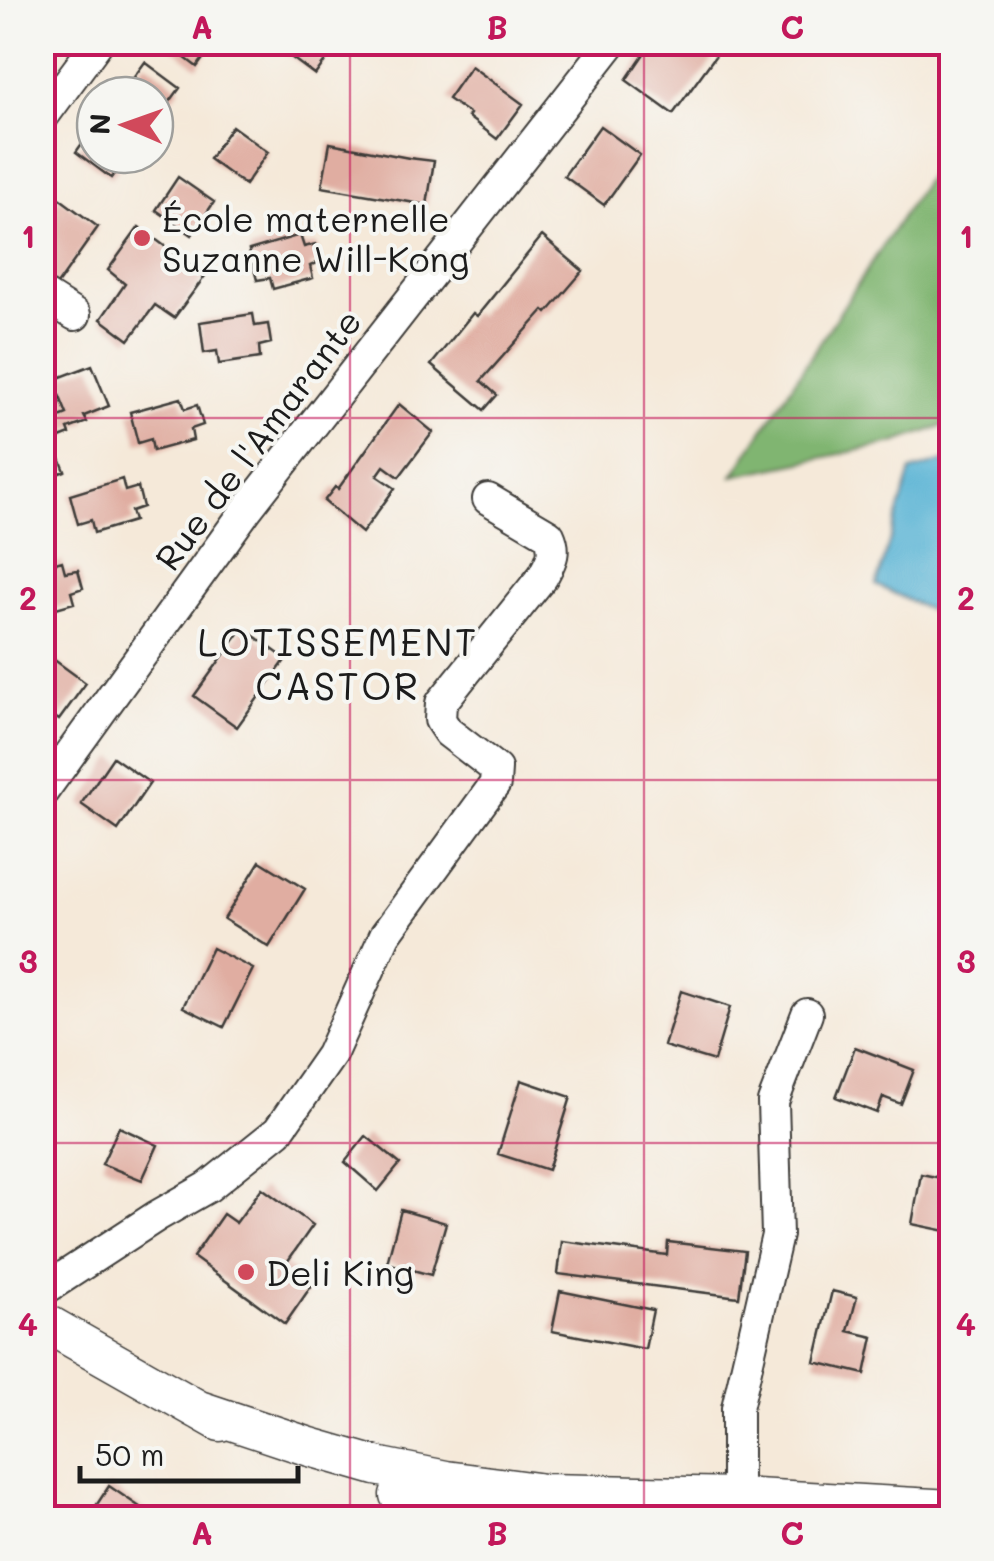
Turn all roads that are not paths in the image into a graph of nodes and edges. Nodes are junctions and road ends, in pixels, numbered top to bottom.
1 (98, 42) edge
2 (612, 42) edge
3 (42, 118) edge
4 (42, 294) edge
5 (74, 315) dead end
6 (488, 499) dead end
7 (42, 793) edge
8 (807, 1014) dead end
9 (42, 1291) edge
10 (42, 1322) edge
11 (199, 1410) junction
12 (439, 1506) edge
13 (738, 1508) edge
14 (952, 1508) edge
15 (842, 1510) edge
16 (508, 1517) edge

1 - 3 street
2 - 7 street, Rue de l'Amarante
4 - 5 street
6 - 9 street
8 - 13 street
10 - 11 main road
11 - 12 main road
11 - 12 main road
12 - 13 main road
12 - 16 main road
13 - 15 main road
14 - 15 main road

